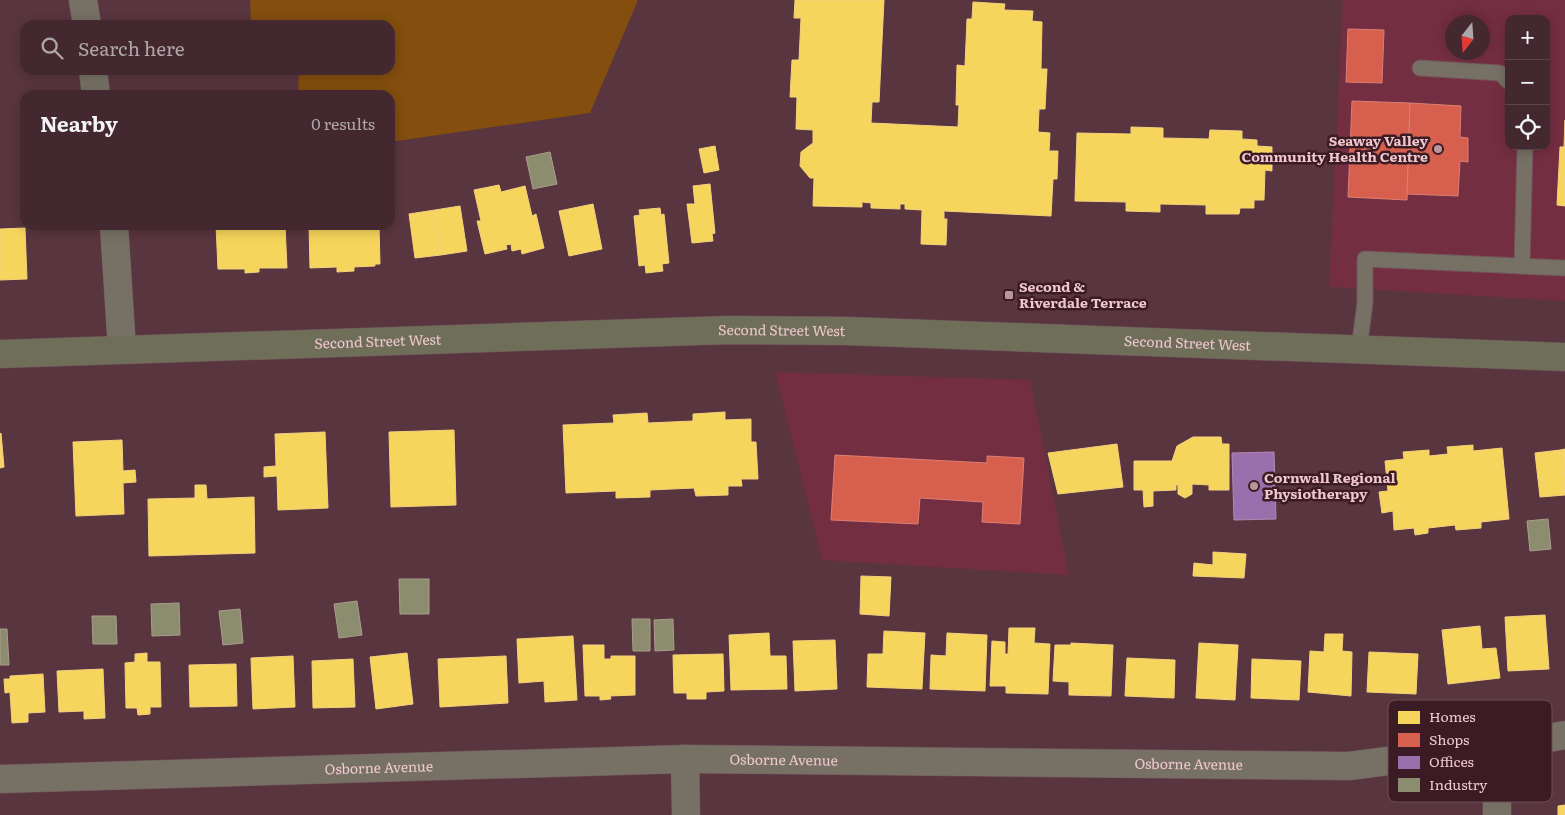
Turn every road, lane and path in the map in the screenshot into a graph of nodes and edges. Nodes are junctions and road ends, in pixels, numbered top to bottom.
1 (83, 0) edge
2 (86, 20) edge
3 (1420, 68) dead end
4 (94, 75) edge
5 (1505, 78) edge
6 (95, 90) edge
7 (1525, 150) edge
8 (114, 230) edge
9 (1522, 266) junction
10 (1565, 268) edge
11 (122, 349) junction
12 (1359, 349) junction
13 (0, 354) edge
14 (1565, 357) edge
15 (1565, 735) edge
16 (1552, 737) edge
17 (685, 759) junction
18 (1388, 761) edge
19 (0, 779) edge
20 (1497, 802) edge
21 (686, 815) edge
22 (1497, 815) edge

1 - 2 street
3 - 5 lane
4 - 6 street
7 - 9 lane
8 - 11 street
9 - 10 lane
9 - 12 lane
11 - 12 main road, Second Street West
11 - 13 main road, Second Street West
12 - 14 main road, Second Street West
15 - 16 street, Osborne Avenue
17 - 18 street, Osborne Avenue
17 - 19 street, Osborne Avenue
17 - 21 street
20 - 22 street

